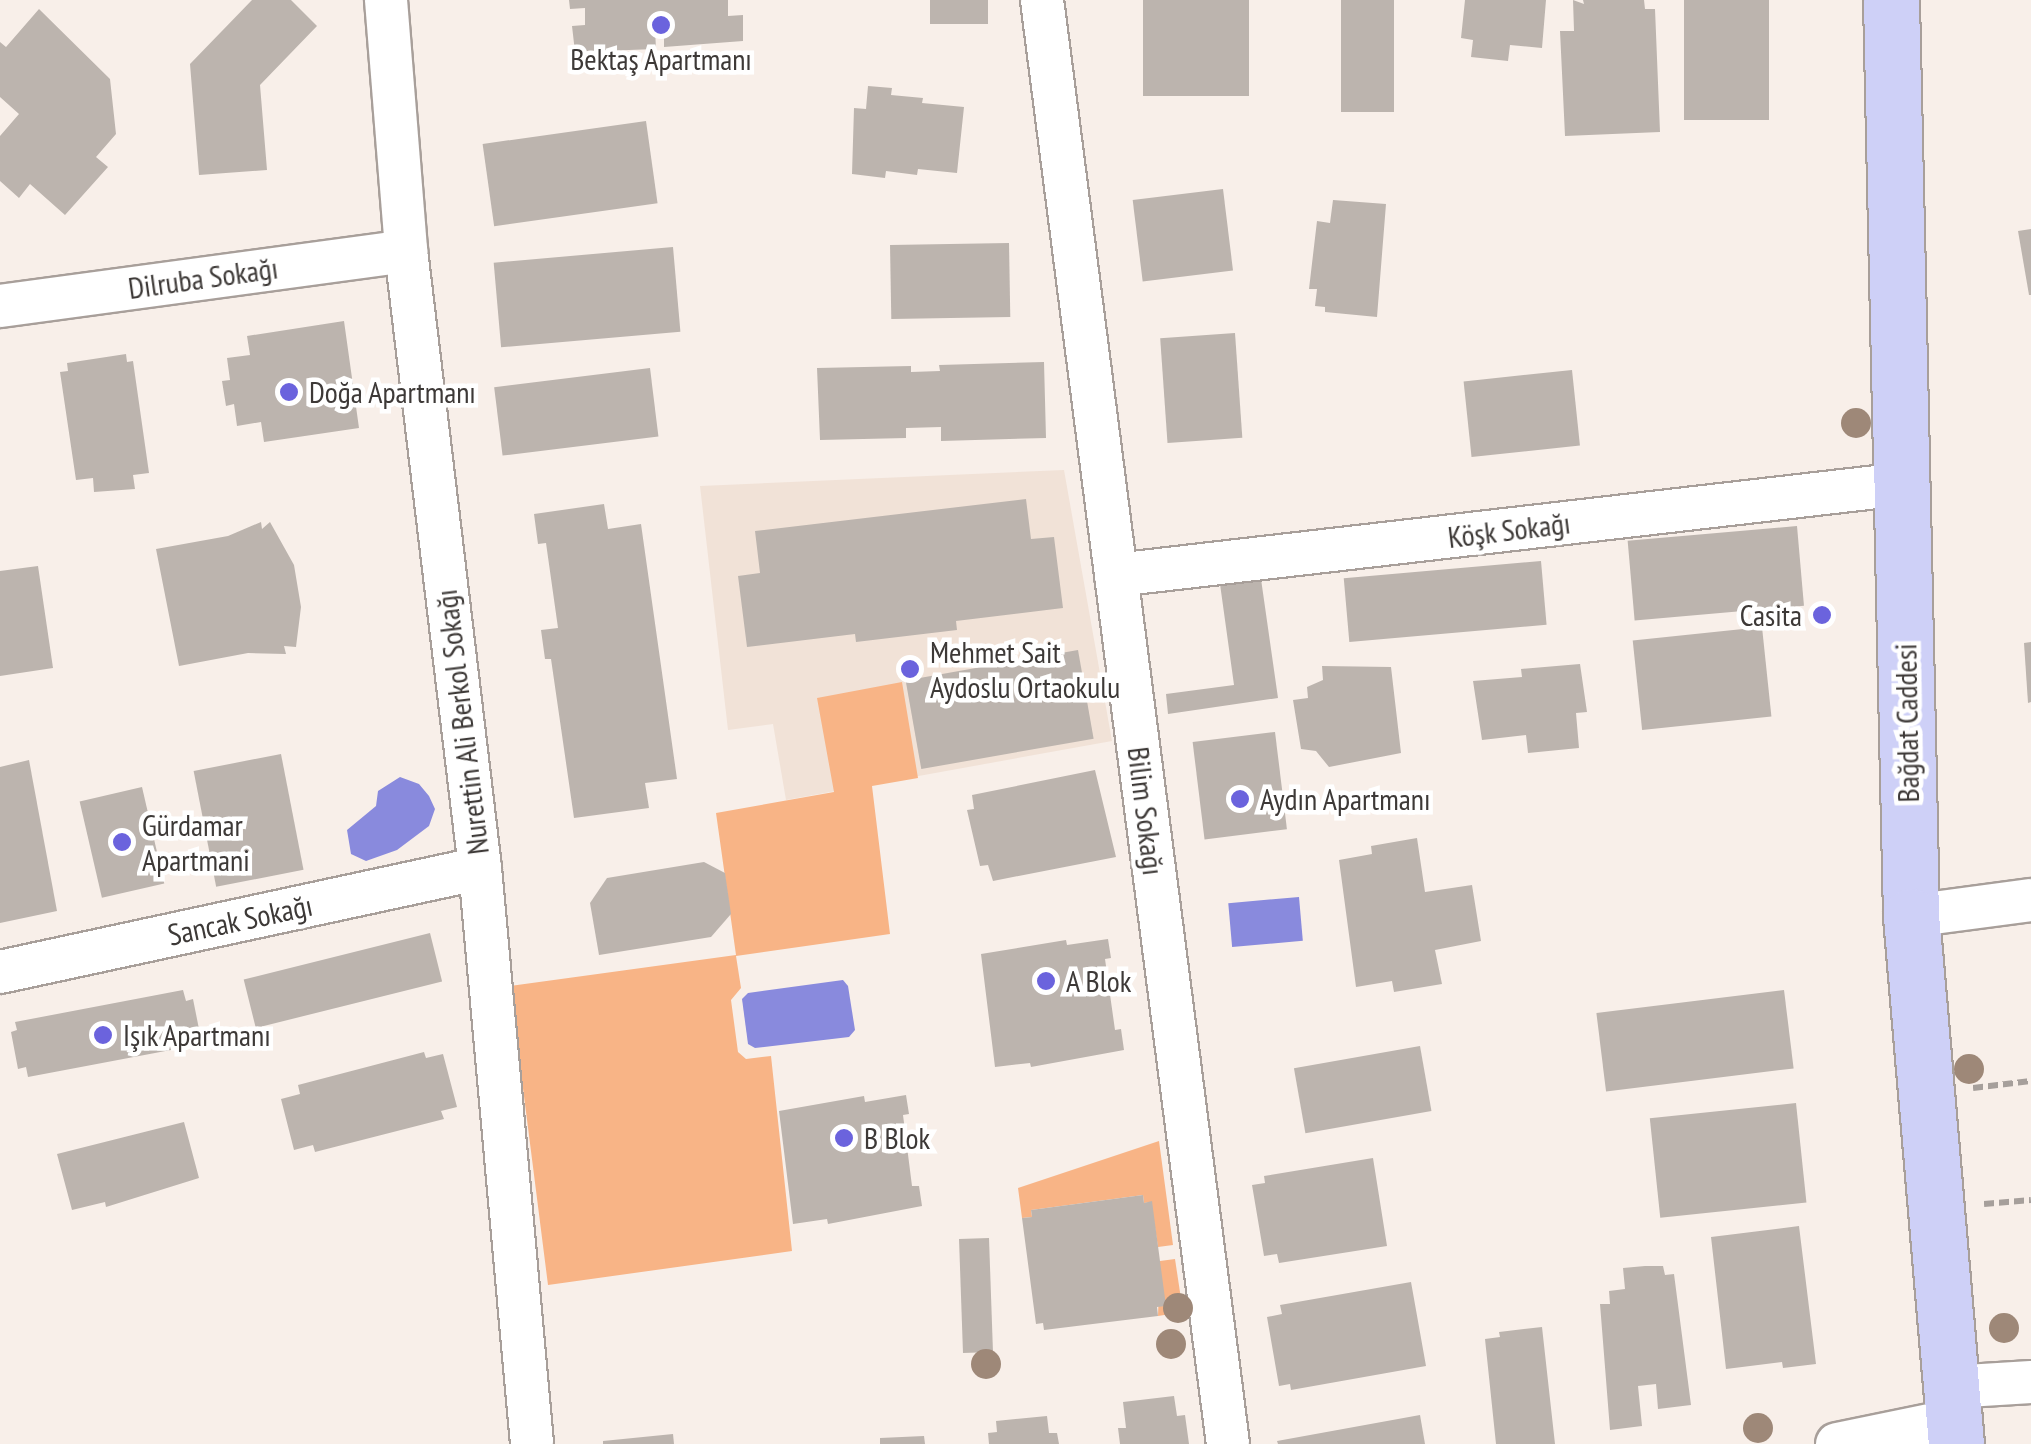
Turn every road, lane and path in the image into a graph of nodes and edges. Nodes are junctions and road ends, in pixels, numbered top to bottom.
1 (386, 0) edge
2 (1042, 0) edge
3 (1891, 0) edge
4 (406, 251) junction
5 (0, 306) edge
6 (1903, 484) junction
7 (1116, 575) junction
8 (480, 868) junction
9 (2031, 900) edge
10 (1910, 916) junction
11 (0, 972) edge
12 (2031, 1082) edge
13 (1973, 1088) dead end
14 (2031, 1200) edge
15 (1984, 1204) dead end
16 (2031, 1382) edge
17 (1953, 1417) edge
18 (532, 1444) edge
19 (1228, 1444) edge
20 (1837, 1444) edge

1 - 4 street, Nurettin Ali Berkol Sokağı
2 - 7 street, Bilim Sokağı
3 - 6 main road, Bağdat Caddesi
4 - 5 street, Dilruba Sokağı
4 - 8 street, Nurettin Ali Berkol Sokağı
6 - 7 street, Köşk Sokağı
6 - 10 main road, Bağdat Caddesi
7 - 19 street, Bilim Sokağı
8 - 11 street, Sancak Sokağı
8 - 18 street, Nurettin Ali Berkol Sokağı
9 - 10 street
10 - 17 main road, Bağdat Caddesi
12 - 13 path
14 - 15 path
16 - 17 street
17 - 20 street

